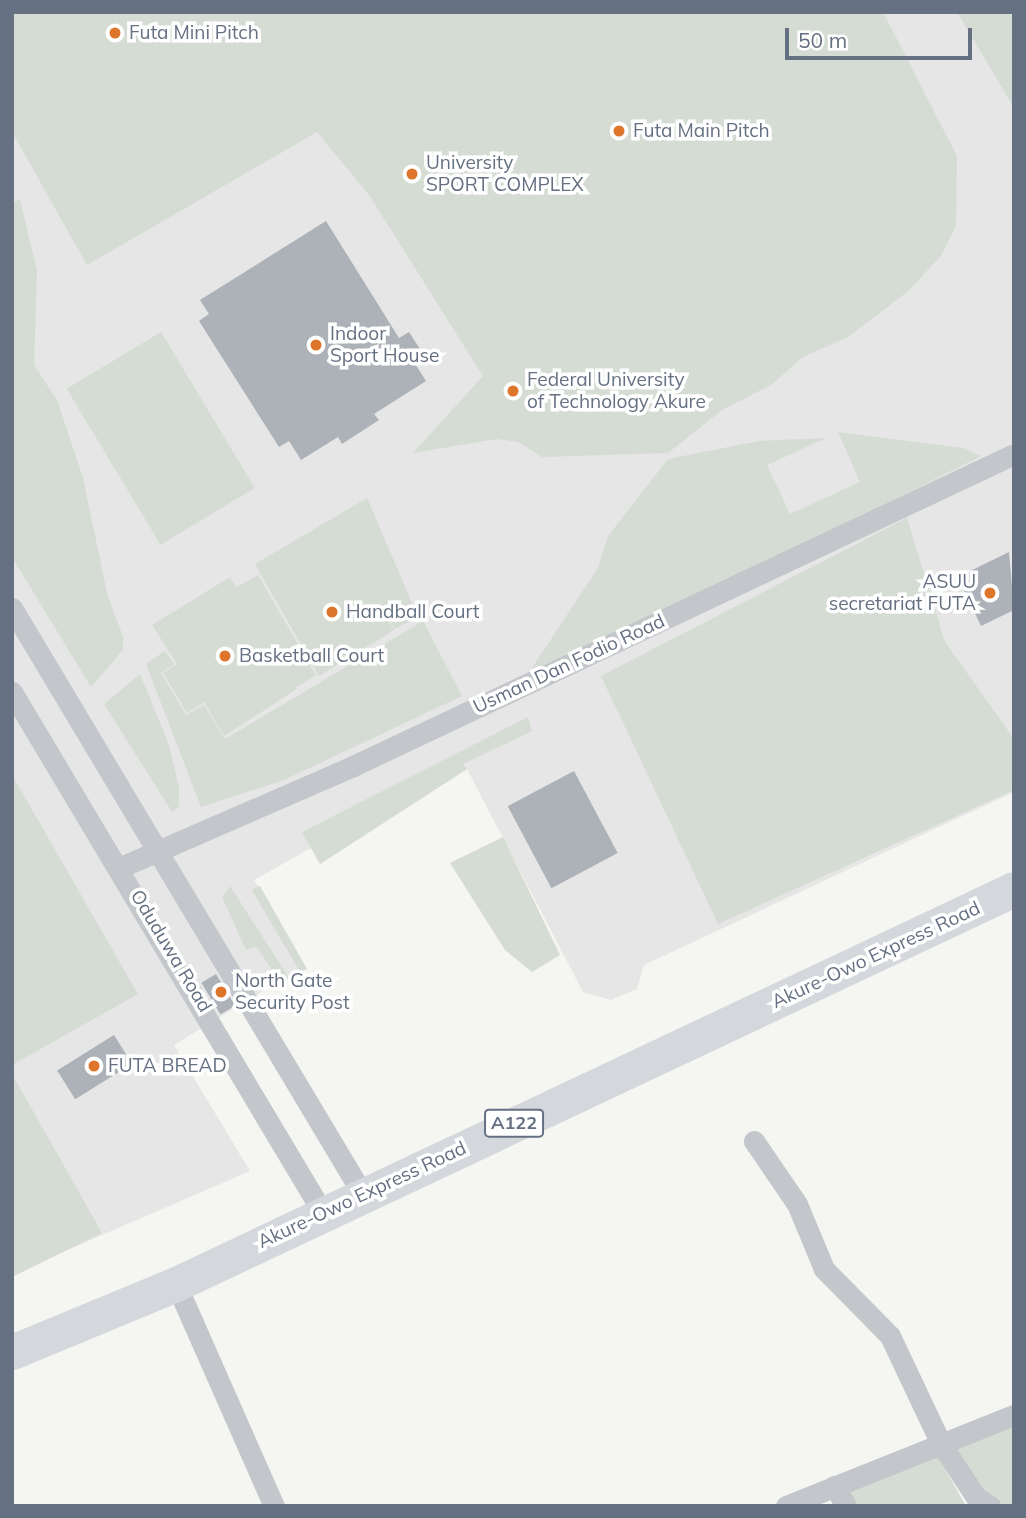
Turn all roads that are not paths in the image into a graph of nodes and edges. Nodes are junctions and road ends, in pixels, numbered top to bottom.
1 (1014, 454) edge
2 (12, 608) edge
3 (12, 692) edge
4 (158, 852) junction
5 (121, 867) junction
6 (1014, 889) edge
7 (292, 1081) junction
8 (258, 1100) junction
9 (754, 1141) dead end
10 (362, 1193) junction
11 (323, 1213) junction
12 (176, 1284) junction
13 (12, 1352) edge
14 (1014, 1415) edge
15 (941, 1444) junction
16 (834, 1486) junction
17 (274, 1506) edge
18 (786, 1506) edge
19 (846, 1506) edge
20 (990, 1506) edge

1 - 4 street, Usman Dan Fodio Road
2 - 4 street
3 - 5 street, Oduduwa Road
4 - 5 street, Usman Dan Fodio Road
4 - 7 street
5 - 8 street, Oduduwa Road
6 - 10 highway, Akure-Owo Express Road / A122
7 - 8 street
7 - 10 street
8 - 11 street, Oduduwa Road
9 - 15 street
10 - 11 highway, Akure-Owo Express Road / A122
11 - 12 highway, Akure-Owo Express Road / A122
12 - 13 highway, Akure-Owo Express Road / A122
12 - 17 street
14 - 15 street
15 - 16 street
15 - 20 street
16 - 18 street
16 - 19 street

